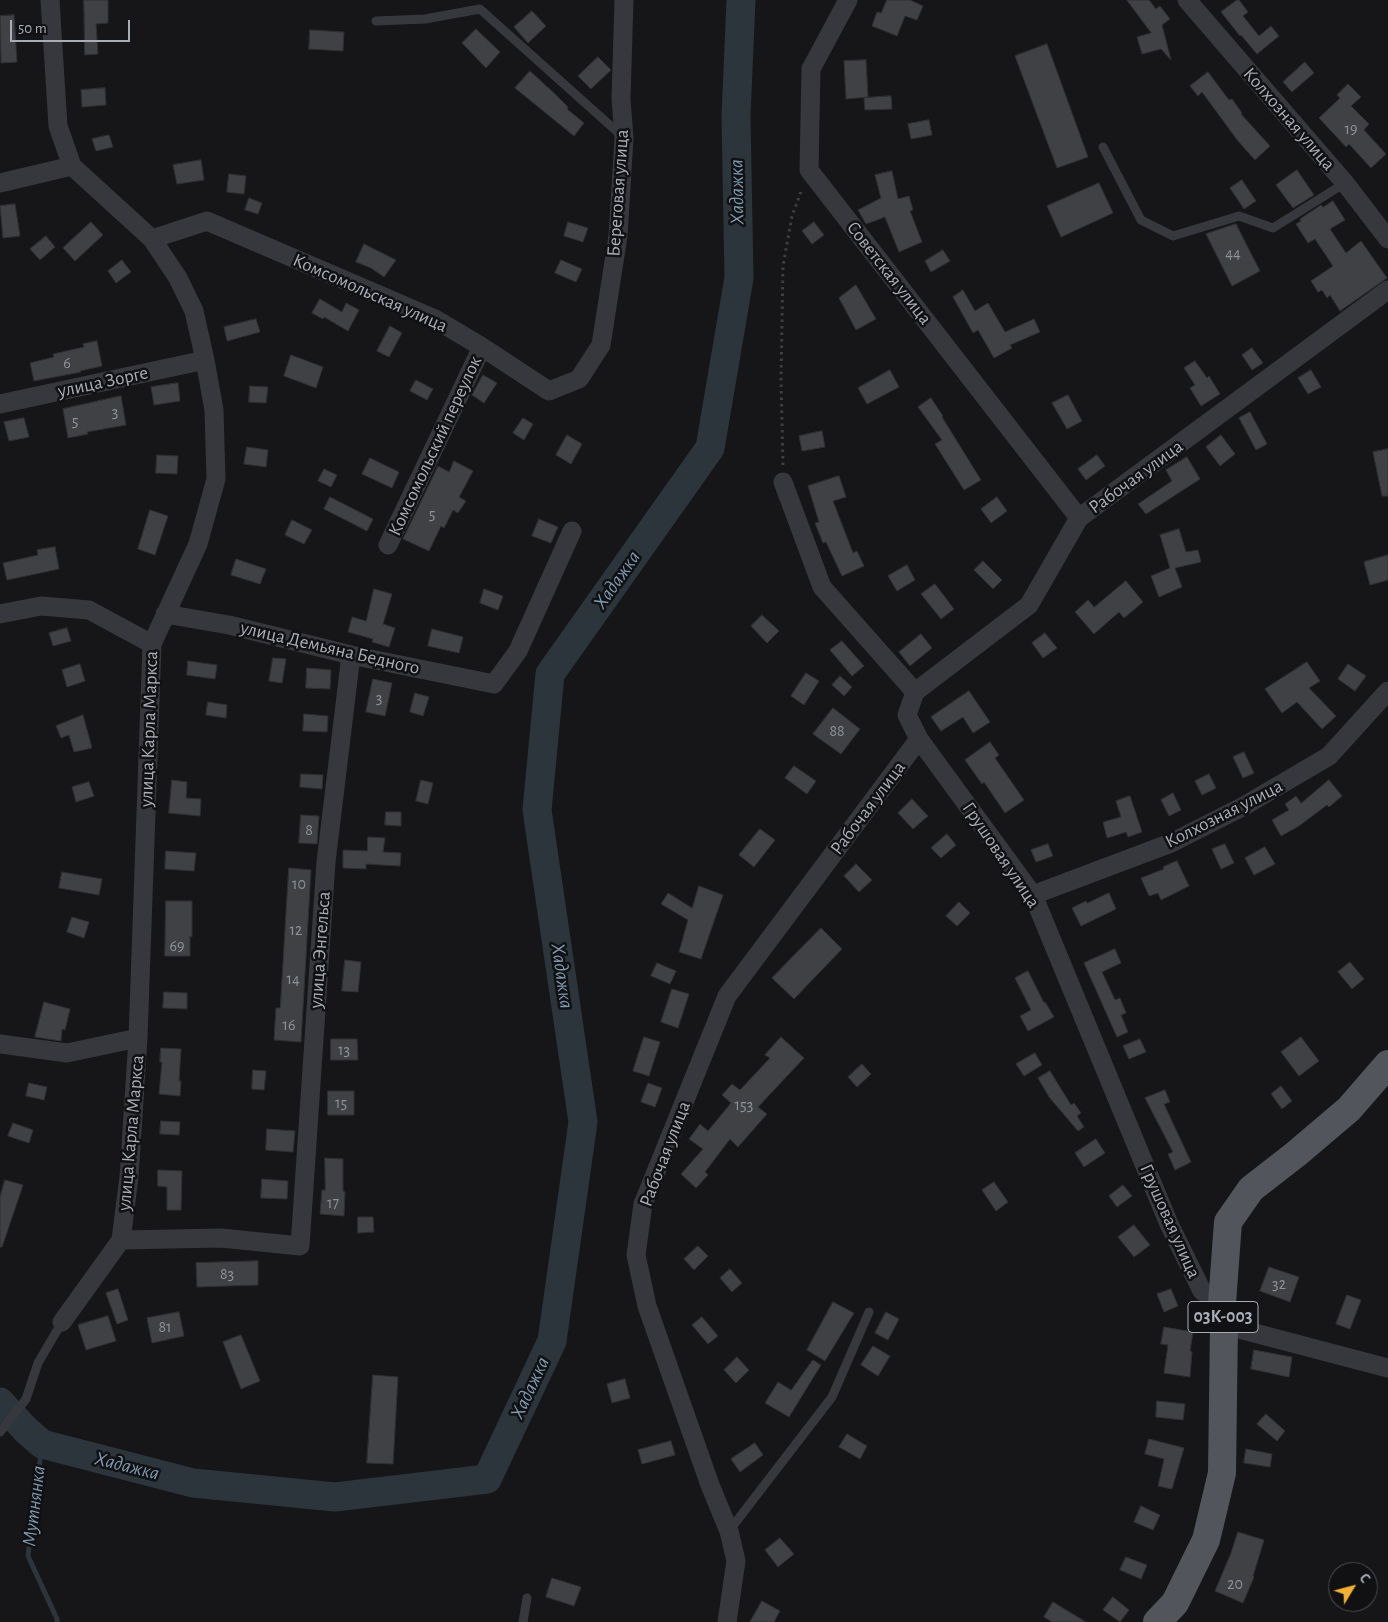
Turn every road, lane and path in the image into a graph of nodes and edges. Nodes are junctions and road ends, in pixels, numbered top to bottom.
1 (50, 0) edge
2 (624, 0) edge
3 (848, 0) edge
4 (1187, 0) edge
5 (376, 21) dead end
6 (624, 138) junction
7 (1103, 147) dead end
8 (72, 166) junction
9 (809, 170) junction
10 (0, 183) edge
11 (1345, 183) junction
12 (152, 239) junction
13 (1388, 240) edge
14 (1388, 290) edge
15 (482, 347) junction
16 (206, 360) junction
17 (579, 379) joint
18 (0, 404) edge
19 (783, 482) joint
20 (1079, 518) junction
21 (572, 531) dead end
22 (388, 545) dead end
23 (0, 614) edge
24 (165, 614) junction
25 (152, 644) junction
26 (351, 655) junction
27 (1388, 691) edge
28 (914, 692) junction
29 (919, 739) junction
30 (1033, 895) junction
31 (138, 1038) junction
32 (0, 1044) edge
33 (1388, 1064) edge
34 (121, 1240) junction
35 (869, 1312) dead end
36 (1223, 1314) junction
37 (62, 1322) joint
38 (1388, 1368) edge
39 (0, 1432) edge
40 (729, 1532) junction
41 (527, 1598) dead end
42 (523, 1622) edge
43 (727, 1622) edge
44 (1157, 1622) edge

1 - 8 street, улица Карла Маркса
2 - 6 street, Береговая улица
3 - 9 street
4 - 11 street, Колхозная улица
5 - 6 lane
6 - 17 street, Береговая улица
7 - 11 lane
8 - 10 street
8 - 12 street, улица Карла Маркса
9 - 19 path
9 - 20 street, Советская улица
11 - 13 street, Колхозная улица
12 - 15 street, Комсомольская улица
12 - 16 street, улица Карла Маркса
14 - 20 street, Рабочая улица
15 - 17 street, Комсомольская улица
15 - 22 street, Комсомольский переулок
16 - 18 street, улица Зорге
16 - 24 street, улица Карла Маркса
19 - 28 street
20 - 28 street, Рабочая улица
21 - 26 street, улица Демьяна Бедного
23 - 25 street
24 - 25 street, улица Карла Маркса
24 - 26 street, улица Демьяна Бедного
25 - 31 street, улица Карла Маркса
26 - 34 street, улица Энгельса
27 - 30 street, Колхозная улица
28 - 29 street, Грушовая улица
29 - 30 street, Грушовая улица
29 - 40 street, Рабочая улица
30 - 36 street, Грушовая улица
31 - 32 street
31 - 34 street, улица Карла Маркса
33 - 36 main road, 03К-003
34 - 37 street, улица Карла Маркса
35 - 40 lane
36 - 38 street, Грушовая улица
36 - 44 main road, 03К-003
37 - 39 lane
40 - 43 street, Рабочая улица
41 - 42 lane

